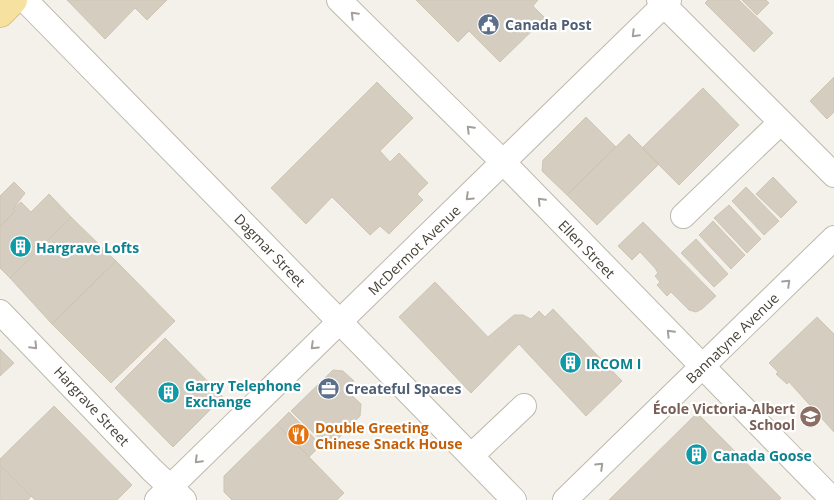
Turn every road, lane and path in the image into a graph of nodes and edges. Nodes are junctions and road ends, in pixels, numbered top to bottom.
1 (13, 0) edge
2 (25, 0) edge
3 (339, 0) edge
4 (664, 2) edge
5 (0, 13) edge
6 (781, 122) junction
7 (504, 163) junction
8 (834, 175) edge
9 (683, 216) dead end
10 (834, 238) edge
11 (0, 312) edge
12 (340, 321) junction
13 (703, 367) junction
14 (524, 406) dead end
15 (471, 456) junction
16 (170, 496) edge
17 (514, 500) edge
18 (565, 500) edge
19 (833, 500) edge

1 - 5 main road
2 - 12 street, Dagmar Street
7 -> 3 street, Ellen Street
4 - 6 street
4 -> 7 street, McDermot Avenue
6 - 8 street
6 - 9 street
7 -> 12 street, McDermot Avenue
13 -> 7 street, Ellen Street
13 -> 10 street, Bannatyne Avenue
11 -> 16 street, Hargrave Street
12 - 15 street, Dagmar Street
12 -> 16 street, McDermot Avenue
18 -> 13 street, Bannatyne Avenue
13 - 19 street, Ellen Street
14 - 15 street
15 - 17 street, Dagmar Street

